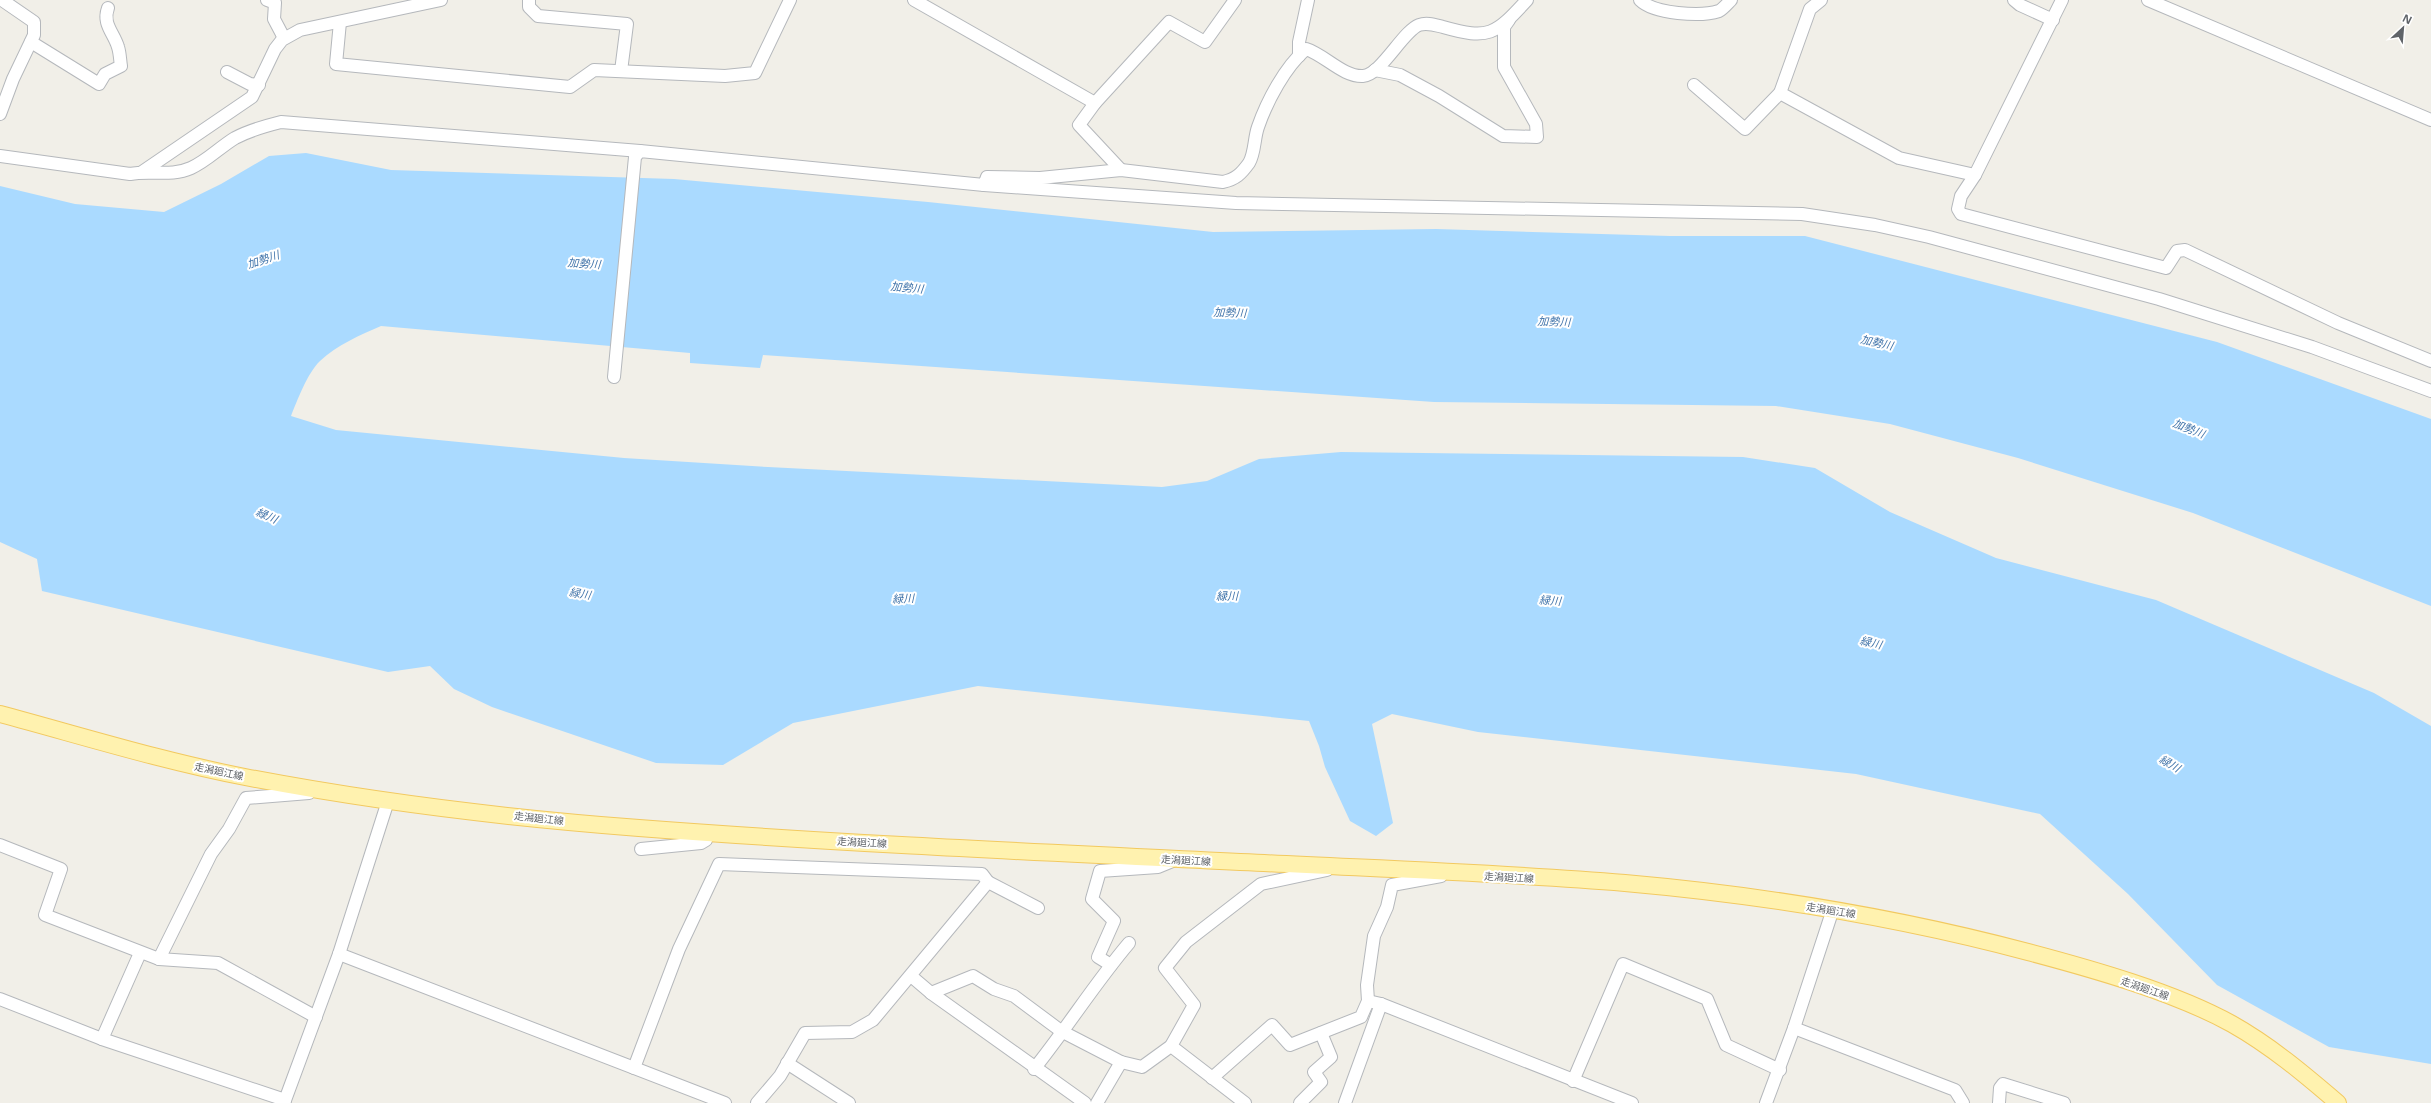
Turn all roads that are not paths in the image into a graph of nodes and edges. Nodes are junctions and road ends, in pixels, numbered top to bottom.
1 (2, 0) edge
2 (267, 0) edge
3 (441, 0) edge
4 (529, 0) edge
5 (790, 0) edge
6 (914, 0) edge
7 (1235, 0) edge
8 (1308, 0) edge
9 (1526, 0) edge
10 (1640, 0) edge
11 (1731, 0) edge
12 (1821, 0) edge
13 (2014, 0) edge
14 (2062, 0) edge
15 (2148, 0) edge
16 (405, 3) edge
17 (1807, 4) edge
18 (108, 8) dead end
19 (1512, 17) junction
20 (2053, 20) junction
21 (340, 22) junction
22 (284, 38) junction
23 (31, 42) junction
24 (1299, 56) junction
25 (1375, 70) junction
26 (620, 71) junction
27 (227, 72) dead end
28 (255, 84) junction
29 (1694, 86) dead end
30 (1780, 93) junction
31 (1095, 103) junction
32 (0, 114) edge
33 (2431, 120) edge
34 (0, 146) edge
35 (638, 154) junction
36 (2, 156) edge
37 (1121, 170) junction
38 (142, 172) junction
39 (1975, 175) junction
40 (984, 185) junction
41 (2431, 361) edge
42 (614, 377) dead end
43 (2431, 391) edge
44 (0, 714) edge
45 (326, 791) junction
46 (388, 801) junction
47 (708, 833) junction
48 (0, 845) edge
49 (641, 849) dead end
50 (1178, 859) junction
51 (1342, 867) junction
52 (1452, 873) junction
53 (988, 882) junction
54 (1038, 908) dead end
55 (1833, 909) junction
56 (1129, 943) dead end
57 (140, 953) junction
58 (339, 954) junction
59 (159, 959) junction
60 (1111, 965) junction
61 (911, 976) junction
62 (931, 993) junction
63 (0, 999) edge
64 (1368, 1001) junction
65 (1380, 1004) junction
66 (316, 1017) junction
67 (1794, 1028) junction
68 (1064, 1032) junction
69 (1321, 1033) junction
70 (102, 1039) junction
71 (1171, 1046) junction
72 (1121, 1062) junction
73 (786, 1063) junction
74 (634, 1068) junction
75 (1034, 1069) junction
76 (1780, 1070) junction
77 (1212, 1078) junction
78 (1573, 1081) junction
79 (285, 1102) edge
80 (724, 1103) edge
81 (757, 1103) edge
82 (849, 1103) edge
83 (1085, 1103) edge
84 (1097, 1103) edge
85 (1245, 1103) edge
86 (1300, 1103) edge
87 (1345, 1103) edge
88 (1632, 1103) edge
89 (1766, 1103) edge
90 (1963, 1103) edge
91 (1999, 1103) edge
92 (2064, 1103) edge
93 (2338, 1103) edge

1 - 23 street
2 - 22 street
3 - 16 street
4 - 26 street
5 - 26 street
6 - 31 street
7 - 31 street
8 - 24 street
9 - 19 street
10 - 11 street
12 - 17 street
13 - 20 street
14 - 20 street
15 - 33 street
16 - 21 street
17 - 30 street
18 - 23 street
19 - 25 street
19 - 25 street
20 - 39 street
21 - 22 street
21 - 26 street
22 - 28 street
23 - 32 street
24 - 25 street
24 - 37 street
27 - 28 street
28 - 38 street
29 - 30 street
30 - 39 street
31 - 37 street
34 - 36 street
35 - 38 street
35 - 40 street
35 - 42 street
36 - 38 street
37 - 40 street
39 - 41 street
40 - 43 street
44 - 45 main road, 走潟廻江線
45 - 46 main road, 走潟廻江線
45 - 59 street
46 - 47 main road, 走潟廻江線
46 - 58 street
47 - 49 street
47 - 50 main road, 走潟廻江線
48 - 57 street
50 - 51 main road, 走潟廻江線
50 - 60 street
51 - 52 main road, 走潟廻江線
51 - 71 street
52 - 55 main road, 走潟廻江線
52 - 64 street
53 - 54 street
53 - 61 street
53 - 74 street
55 - 67 street
55 - 93 main road, 走潟廻江線
56 - 60 street
57 - 59 street
57 - 70 street
58 - 66 street
58 - 74 street
59 - 66 street
60 - 68 street
61 - 62 street
61 - 73 street
62 - 68 street
62 - 75 street
63 - 70 street
64 - 65 street
64 - 69 street
65 - 78 street
65 - 87 street
66 - 79 street
67 - 76 street
67 - 90 street
68 - 72 street
68 - 75 street
69 - 77 street
69 - 86 street
70 - 79 street
71 - 72 street
71 - 77 street
72 - 84 street
73 - 81 street
73 - 82 street
74 - 80 street
75 - 83 street
76 - 78 street
76 - 89 street
77 - 85 street
78 - 88 street
91 - 92 street

